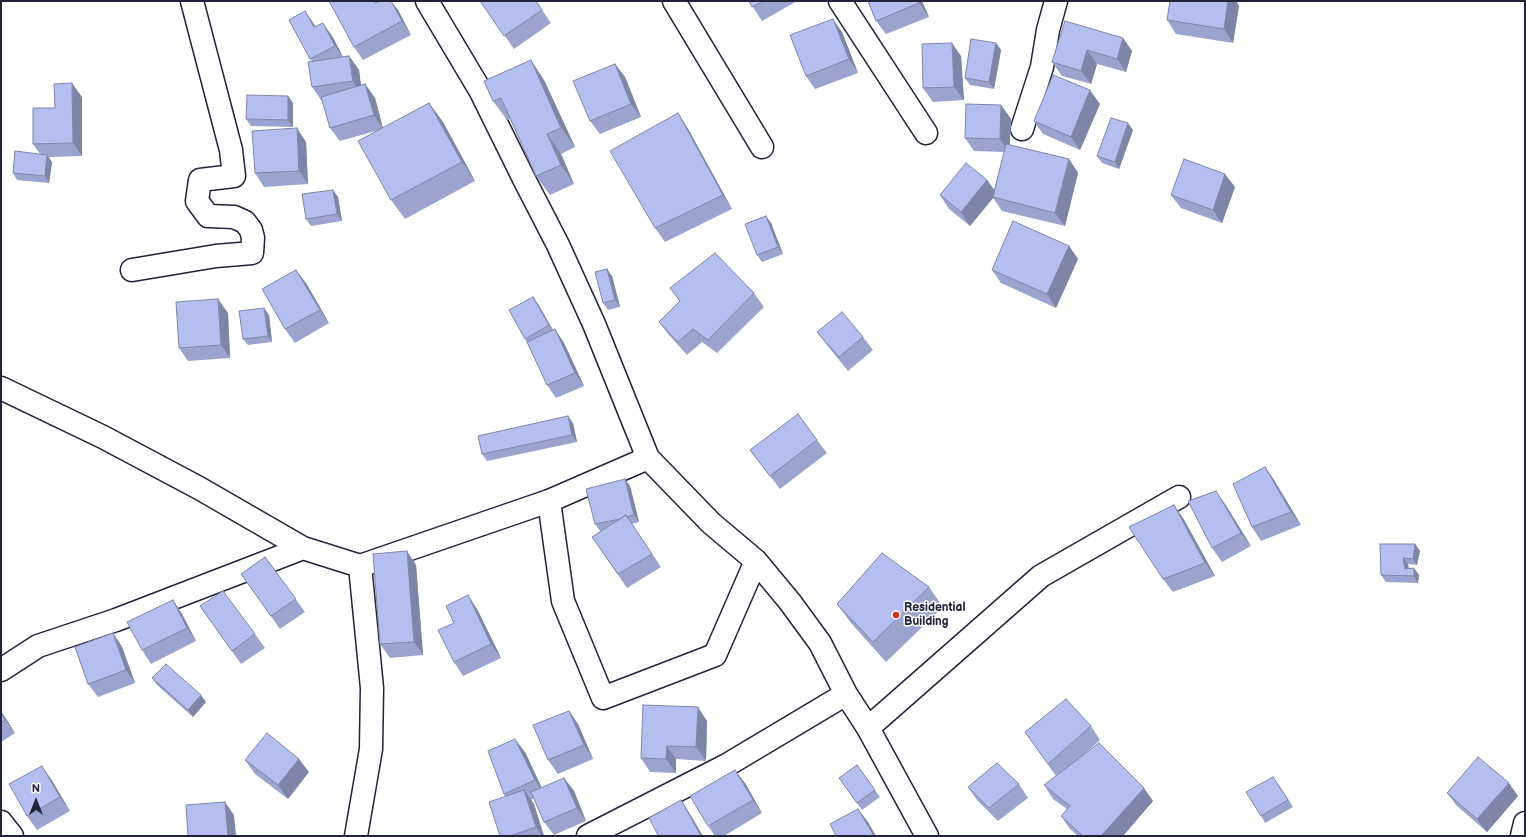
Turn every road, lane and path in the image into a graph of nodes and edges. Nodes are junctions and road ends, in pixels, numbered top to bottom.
1 (192, 1) edge
2 (426, 1) edge
3 (674, 1) edge
4 (840, 1) edge
5 (1056, 1) edge
6 (1022, 129) dead end
7 (926, 133) dead end
8 (762, 147) dead end
9 (132, 270) dead end
10 (1, 388) edge
11 (648, 458) junction
12 (1179, 497) dead end
13 (549, 501) junction
14 (303, 548) junction
15 (756, 560) junction
16 (360, 566) junction
17 (1, 670) edge
18 (846, 694) junction
19 (868, 728) junction
20 (1, 822) edge
21 (1525, 823) edge
22 (12, 836) edge
23 (356, 836) edge
24 (588, 836) edge
25 (927, 836) edge
26 (1522, 836) edge

1 - 9 street
2 - 11 street
3 - 8 street
4 - 7 street
5 - 6 street
10 - 14 street
11 - 13 street
11 - 15 street
12 - 19 street
13 - 15 street
13 - 16 street
14 - 16 street
14 - 17 street
15 - 18 street
16 - 23 street
18 - 19 street
18 - 24 street
19 - 25 street
20 - 22 street
21 - 26 street

